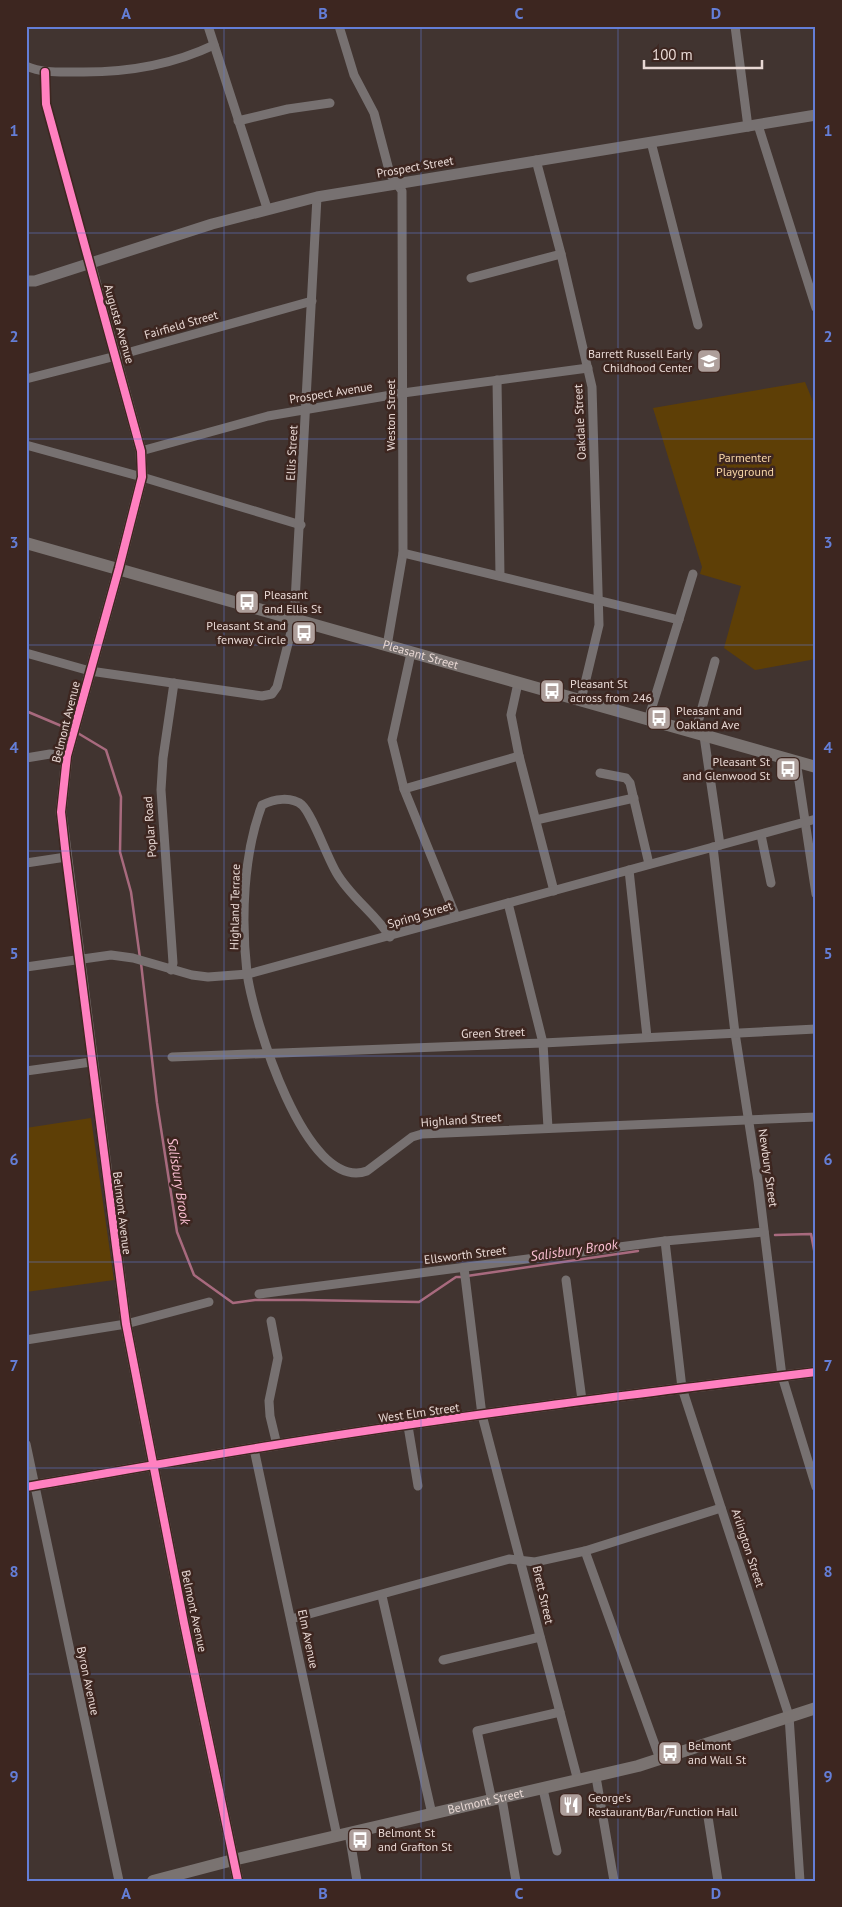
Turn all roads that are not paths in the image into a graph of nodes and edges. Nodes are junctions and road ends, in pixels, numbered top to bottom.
1 (208, 26) edge
2 (340, 26) edge
3 (735, 26) edge
4 (214, 45) junction
5 (26, 66) edge
6 (44, 72) junction
7 (330, 103) dead end
8 (816, 116) edge
9 (238, 121) junction
10 (753, 126) junction
11 (651, 142) junction
12 (536, 160) junction
13 (396, 184) junction
14 (317, 197) junction
15 (267, 208) junction
16 (561, 254) junction
17 (90, 263) junction
18 (472, 278) dead end
19 (26, 281) edge
20 (312, 300) junction
21 (816, 308) edge
22 (698, 325) dead end
23 (116, 356) junction
24 (588, 368) junction
25 (26, 379) edge
26 (497, 380) junction
27 (403, 393) junction
28 (307, 409) junction
29 (26, 445) edge
30 (141, 451) junction
31 (142, 477) junction
32 (301, 525) junction
33 (26, 543) edge
34 (403, 553) junction
35 (119, 568) junction
36 (693, 574) dead end
37 (500, 576) junction
38 (598, 600) junction
39 (294, 620) junction
40 (679, 620) junction
41 (387, 646) junction
42 (26, 653) edge
43 (411, 653) junction
44 (715, 661) dead end
45 (90, 672) junction
46 (174, 683) junction
47 (518, 684) junction
48 (581, 700) junction
49 (648, 720) junction
50 (699, 734) junction
51 (66, 756) junction
52 (519, 756) junction
53 (26, 758) edge
54 (796, 761) junction
55 (816, 767) edge
56 (600, 773) dead end
57 (404, 790) junction
58 (634, 798) junction
59 (816, 819) edge
60 (536, 820) junction
61 (806, 821) junction
62 (760, 835) junction
63 (716, 846) junction
64 (66, 857) junction
65 (26, 863) edge
66 (649, 864) junction
67 (629, 870) junction
68 (771, 882) dead end
69 (554, 890) junction
70 (816, 894) edge
71 (508, 903) junction
72 (456, 917) junction
73 (390, 937) junction
74 (80, 959) junction
75 (26, 967) edge
76 (170, 970) junction
77 (248, 974) junction
78 (816, 1029) edge
79 (734, 1033) junction
80 (647, 1037) junction
81 (543, 1043) junction
82 (267, 1054) junction
83 (172, 1057) dead end
84 (91, 1062) junction
85 (26, 1071) edge
86 (816, 1117) edge
87 (749, 1119) junction
88 (548, 1128) junction
89 (764, 1232) junction
90 (665, 1242) junction
91 (464, 1274) junction
92 (566, 1280) dead end
93 (259, 1294) dead end
94 (209, 1302) dead end
95 (272, 1321) dead end
96 (126, 1324) junction
97 (26, 1340) edge
98 (816, 1372) edge
99 (782, 1376) junction
100 (682, 1388) junction
101 (582, 1400) junction
102 (482, 1416) junction
103 (408, 1426) junction
104 (26, 1444) edge
105 (277, 1445) junction
106 (254, 1448) junction
107 (152, 1466) junction
108 (30, 1486) edge
109 (418, 1486) dead end
110 (816, 1487) edge
111 (721, 1508) junction
112 (586, 1551) junction
113 (522, 1562) junction
114 (382, 1596) junction
115 (291, 1619) junction
116 (540, 1637) junction
117 (443, 1660) dead end
118 (816, 1708) edge
119 (560, 1712) junction
120 (789, 1716) junction
121 (660, 1760) junction
122 (596, 1777) junction
123 (578, 1781) junction
124 (543, 1789) junction
125 (497, 1800) junction
126 (432, 1814) junction
127 (708, 1817) dead end
128 (343, 1834) junction
129 (557, 1851) dead end
130 (233, 1860) junction
131 (118, 1881) edge
132 (153, 1881) edge
133 (238, 1881) edge
134 (356, 1881) edge
135 (516, 1881) edge
136 (614, 1881) edge
137 (718, 1881) edge
138 (800, 1881) edge

1 - 4 street
2 - 13 street, Weston Street
3 - 10 street
4 - 6 street
4 - 9 street
5 - 6 street
6 - 17 street, Augusta Avenue
7 - 9 street
8 - 10 street, Prospect Street
9 - 15 street
10 - 11 street, Prospect Street
10 - 21 street
11 - 12 street, Prospect Street
11 - 22 street
12 - 13 street, Prospect Street
12 - 16 street, Oakdale Street
13 - 14 street, Prospect Street
13 - 27 street, Weston Street
14 - 15 street, Prospect Street
14 - 20 street, Ellis Street
15 - 17 street, Prospect Street
16 - 18 street
16 - 24 street, Oakdale Street
17 - 19 street, Prospect Street
17 - 23 street, Augusta Avenue
20 - 23 street, Fairfield Street
20 - 28 street, Ellis Street
23 - 25 street, Fairfield Street
23 - 30 street, Augusta Avenue
24 - 26 street, Prospect Avenue
24 - 38 street, Oakdale Street
26 - 27 street, Prospect Avenue
26 - 37 street
27 - 28 street, Prospect Avenue
27 - 34 street, Weston Street
28 - 30 street, Prospect Avenue
28 - 32 street, Ellis Street
29 - 31 street
30 - 31 street, Augusta Avenue
31 - 32 street
31 - 35 street, Augusta Avenue
32 - 39 street, Ellis Street
33 - 35 main road, Pleasant Street
34 - 37 street
34 - 41 street, Weston Street
35 - 39 main road, Pleasant Street
35 - 45 street, Belmont Avenue
36 - 40 street
37 - 38 street
38 - 40 street
38 - 48 street, Oakdale Street
39 - 41 main road, Pleasant Street
39 - 46 street, Ellis Street
40 - 49 street
41 - 43 main road, Pleasant Street
42 - 45 street
43 - 47 main road, Pleasant Street
43 - 57 street
44 - 50 street
45 - 46 street
45 - 51 street, Belmont Avenue
46 - 76 street, Poplar Road
47 - 48 main road, Pleasant Street
47 - 52 street
48 - 49 main road, Pleasant Street
49 - 50 main road, Pleasant Street
50 - 54 main road, Pleasant Street
50 - 63 street, Newbury Street
51 - 53 street
51 - 64 street, Belmont Avenue
52 - 57 street
52 - 60 street
54 - 55 main road, Pleasant Street
54 - 61 street
56 - 58 street
57 - 72 street
58 - 60 street
58 - 66 street
59 - 61 street, Spring Street
60 - 69 street
61 - 62 street, Spring Street
61 - 70 street
62 - 63 street, Spring Street
62 - 68 street
63 - 66 street, Spring Street
63 - 79 street, Newbury Street
64 - 65 street
64 - 74 street, Belmont Avenue
66 - 67 street, Spring Street
67 - 69 street, Spring Street
67 - 80 street
69 - 71 street, Spring Street
71 - 72 street, Spring Street
71 - 81 street
72 - 73 street, Spring Street
73 - 77 street, Spring Street
73 - 77 street, Highland Terrace
74 - 75 street, Spring Street
74 - 76 street, Spring Street
74 - 84 street, Belmont Avenue
76 - 77 street, Spring Street
77 - 82 street, Highland Street
78 - 79 street, Green Street
79 - 80 street, Green Street
79 - 87 street, Newbury Street
80 - 81 street, Green Street
81 - 82 street, Green Street
81 - 88 street
82 - 83 street, Green Street
82 - 88 street, Highland Street
84 - 85 street
84 - 96 street, Belmont Avenue
86 - 87 street, Highland Street
87 - 88 street, Highland Street
87 - 89 street, Newbury Street
89 - 90 street, Ellsworth Street
89 - 99 street, Newbury Street
90 - 91 street, Ellsworth Street
90 - 100 street, Arlington Street
91 - 93 street, Ellsworth Street
91 - 102 street, Brett Street
92 - 101 street
94 - 96 street
95 - 105 street
96 - 97 street
96 - 107 street, Belmont Avenue
98 - 99 street, West Elm Street
99 - 100 street, West Elm Street
99 - 110 street, Newbury Street
100 - 101 street, West Elm Street
100 - 111 street, Arlington Street
101 - 102 street, West Elm Street
102 - 103 street, West Elm Street
102 - 113 street, Brett Street
103 - 105 street, West Elm Street
103 - 109 street
104 - 108 street, Byron Avenue
105 - 106 street, West Elm Street
106 - 107 street, West Elm Street
106 - 115 street, Elm Avenue
107 - 108 street, West Elm Street
107 - 130 street, Belmont Avenue
108 - 131 street, Byron Avenue
111 - 112 street
111 - 120 street, Arlington Street
112 - 113 street
112 - 121 street
113 - 114 street
113 - 116 street, Brett Street
114 - 115 street
114 - 126 street
115 - 128 street, Elm Avenue
116 - 117 street
116 - 119 street, Brett Street
118 - 120 main road, Belmont Street
119 - 123 street, Brett Street
119 - 125 street
120 - 121 main road, Belmont Street
120 - 138 street, Arlington Street
121 - 122 main road, Belmont Street
122 - 123 main road, Belmont Street
122 - 136 street
123 - 124 main road, Belmont Street
124 - 125 main road, Belmont Street
124 - 129 street
125 - 126 main road, Belmont Street
125 - 135 street
126 - 128 main road, Belmont Street
127 - 137 street
128 - 130 main road, Belmont Street
128 - 134 street, Elm Avenue
130 - 132 main road, Belmont Street
130 - 133 street, Belmont Avenue

